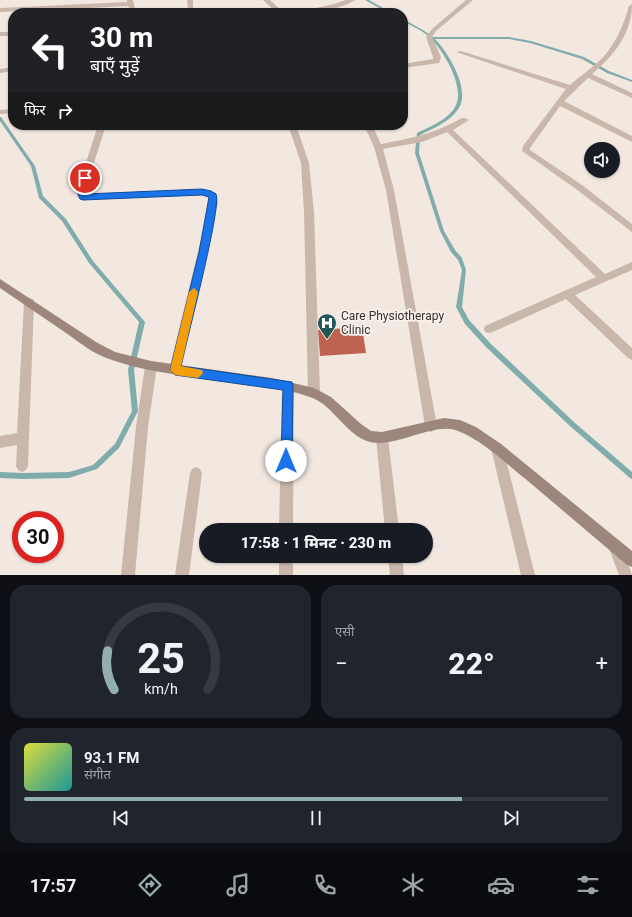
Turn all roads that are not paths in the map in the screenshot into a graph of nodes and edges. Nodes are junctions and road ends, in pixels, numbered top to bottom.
1 (266, 0) edge
2 (352, 0) edge
3 (470, 0) edge
4 (130, 2) edge
5 (632, 6) edge
6 (82, 8) edge
7 (275, 8) edge
8 (324, 8) edge
9 (459, 52) dead end
10 (408, 65) edge
11 (587, 73) junction
12 (570, 88) junction
13 (632, 96) edge
14 (559, 102) junction
15 (465, 120) dead end
16 (448, 129) junction
17 (100, 130) edge
18 (294, 130) edge
19 (370, 130) edge
20 (632, 139) edge
21 (378, 147) junction
22 (632, 229) edge
23 (632, 266) edge
24 (603, 278) junction
25 (0, 283) edge
26 (567, 294) junction
27 (29, 302) junction
28 (489, 329) dead end
29 (632, 355) edge
30 (146, 365) junction
31 (175, 370) junction
32 (288, 386) junction
33 (314, 393) junction
34 (431, 426) junction
35 (23, 438) junction
36 (382, 438) junction
37 (0, 442) edge
38 (497, 448) junction
39 (22, 466) dead end
40 (196, 473) dead end
41 (286, 523) edge
42 (391, 523) edge
43 (614, 545) junction
44 (632, 560) edge
45 (286, 563) edge
46 (396, 563) edge
47 (128, 575) edge
48 (182, 575) edge
49 (286, 575) edge
50 (397, 575) edge
51 (528, 575) edge
52 (626, 575) edge

1 - 7 street
2 - 8 street
3 - 10 street
4 - 6 street
5 - 11 street
9 - 12 street
11 - 12 street
11 - 13 street
12 - 14 street
14 - 20 street
14 - 22 street
15 - 16 street
16 - 21 street
16 - 24 street
17 - 31 street
18 - 33 street
19 - 21 street
21 - 34 street
23 - 24 street
24 - 26 street
25 - 27 street
26 - 28 street
26 - 29 street
27 - 30 street
27 - 35 street
30 - 31 street
30 - 47 street
31 - 32 street
32 - 33 street
32 - 41 street
33 - 36 street
34 - 36 street
34 - 38 street
35 - 37 street
35 - 39 street
36 - 42 street
38 - 43 street
38 - 51 street
40 - 48 street
43 - 44 street
43 - 52 street
45 - 49 street
46 - 50 street

